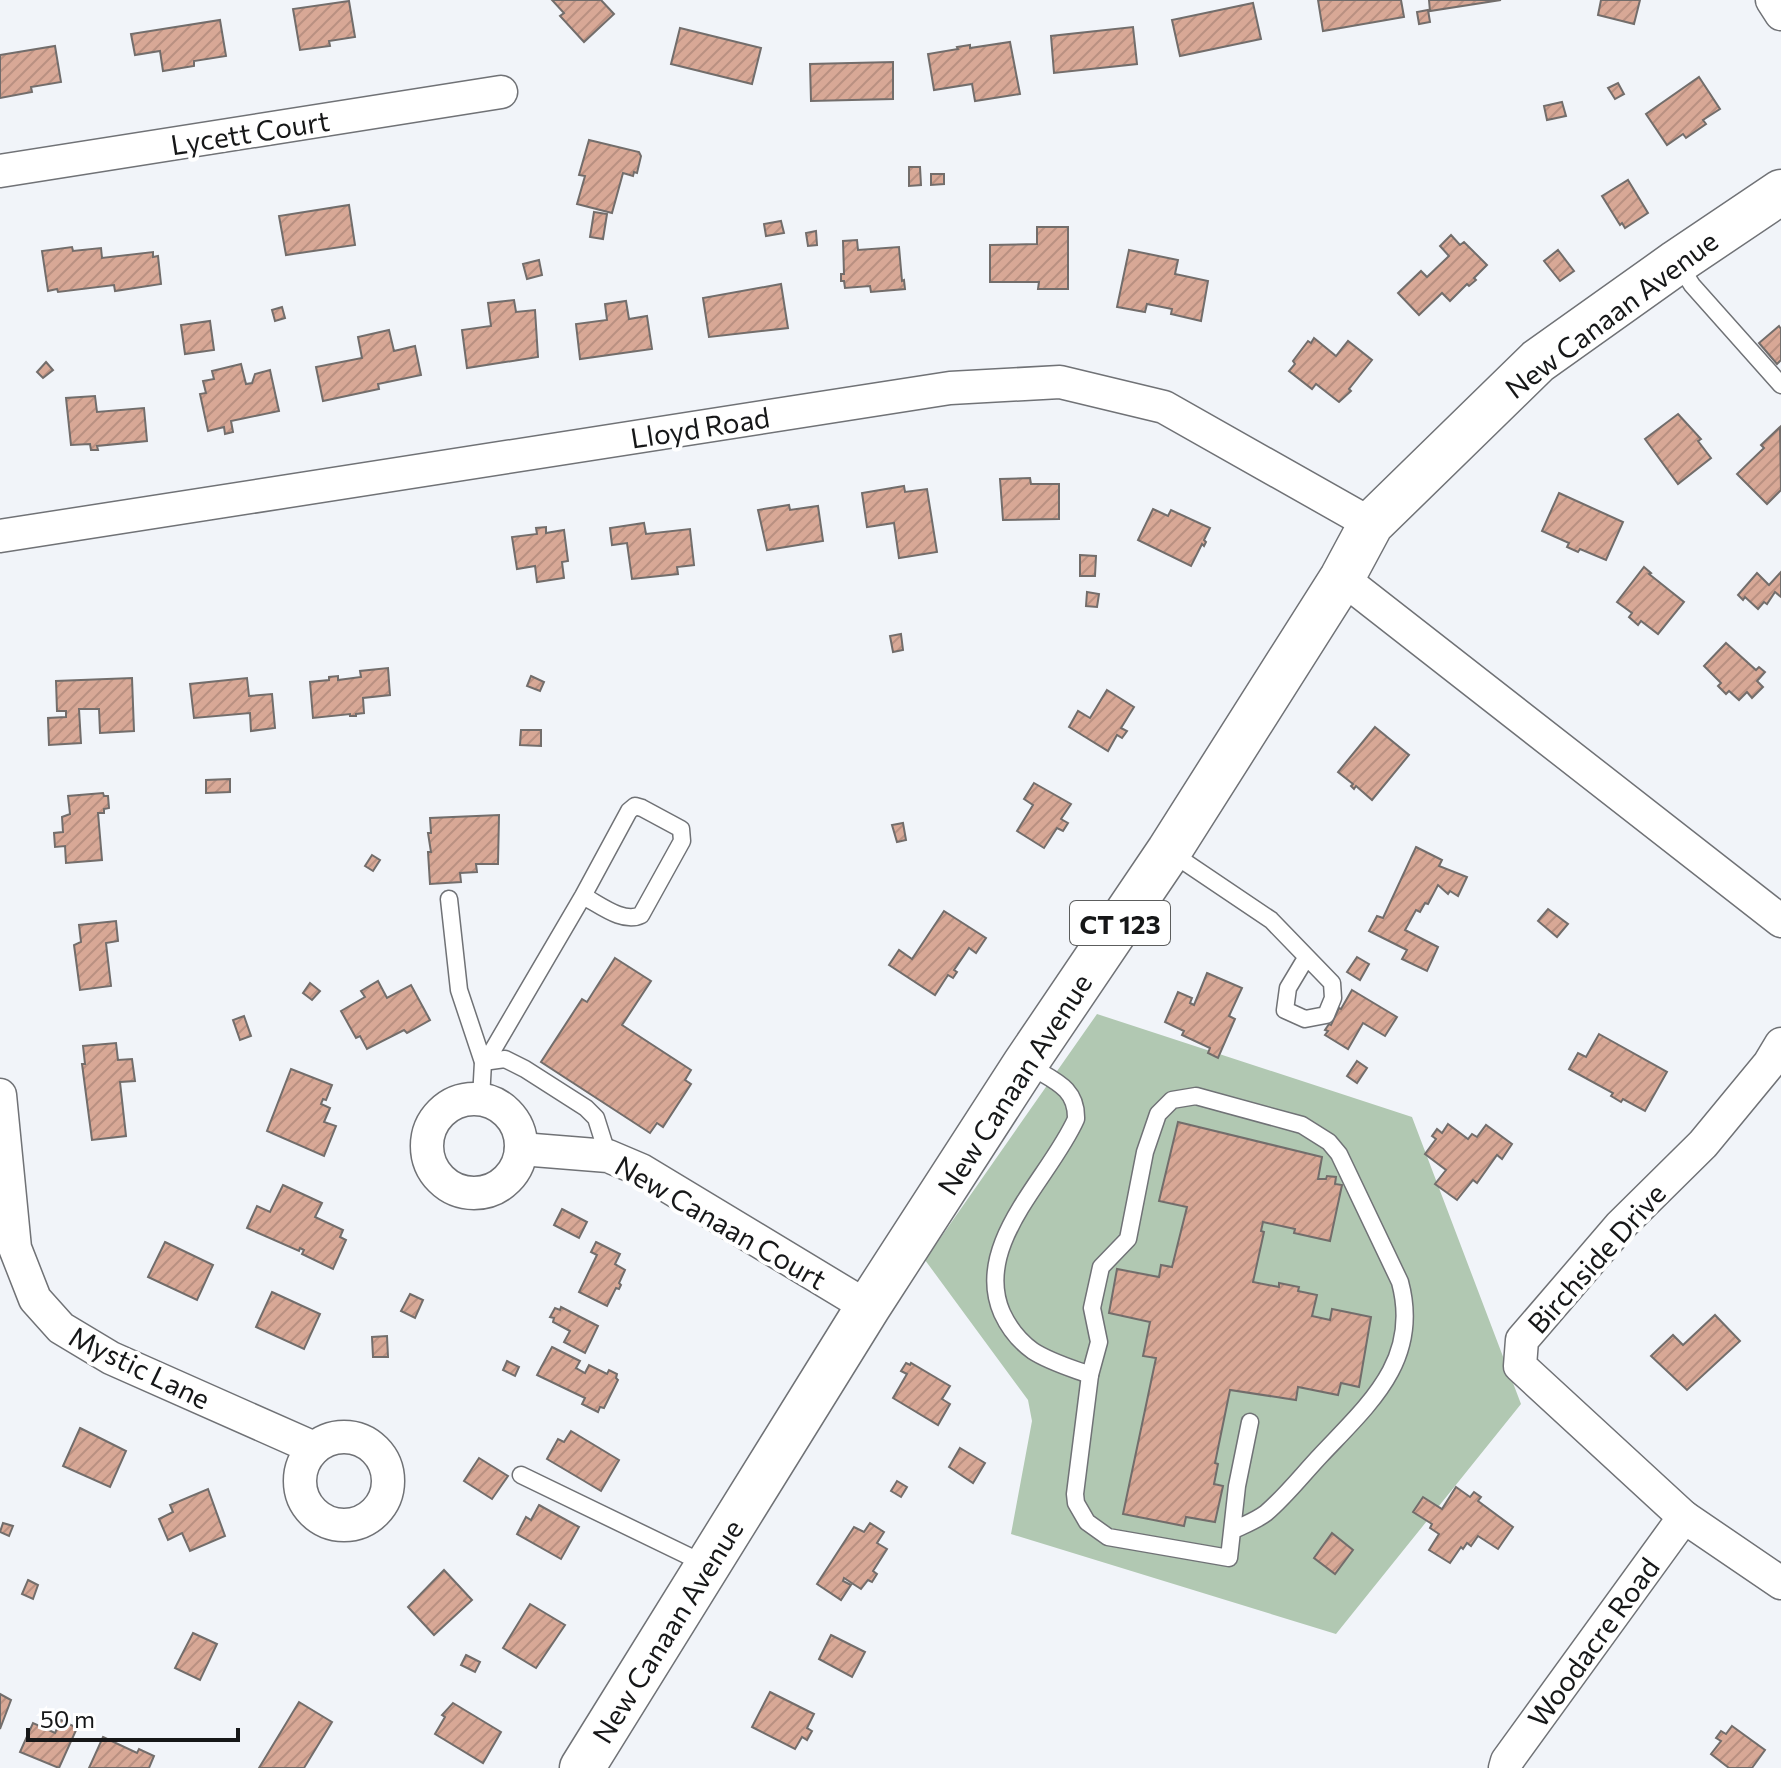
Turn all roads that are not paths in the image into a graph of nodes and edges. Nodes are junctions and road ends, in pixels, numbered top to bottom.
1 (1772, 0) edge
2 (1781, 14) edge
3 (501, 92) dead end
4 (0, 171) edge
5 (1781, 192) edge
6 (1677, 262) junction
7 (1781, 385) edge
8 (1371, 524) junction
9 (0, 536) edge
10 (1342, 578) junction
11 (1169, 851) junction
12 (583, 896) junction
13 (449, 899) dead end
14 (1781, 921) edge
15 (1306, 958) dead end
16 (1781, 1044) edge
17 (485, 1061) junction
18 (1025, 1064) junction
19 (0, 1095) edge
20 (481, 1099) junction
21 (521, 1149) junction
22 (608, 1156) junction
23 (8, 1248) edge
24 (868, 1307) junction
25 (1090, 1375) junction
26 (1250, 1422) dead end
27 (314, 1448) dead end
28 (521, 1475) dead end
29 (1684, 1517) junction
30 (1234, 1530) junction
31 (707, 1564) junction
32 (1781, 1583) edge
33 (582, 1768) edge
34 (1505, 1768) edge

1 - 2 street
3 - 4 street, Lycett Court
5 - 6 main road, New Canaan Avenue / CT 123
6 - 7 lane
6 - 8 main road, New Canaan Avenue / CT 123
8 - 9 street, Lloyd Road
8 - 10 main road, New Canaan Avenue / CT 123
10 - 11 main road, New Canaan Avenue / CT 123
10 - 14 street
11 - 15 lane
11 - 18 main road, New Canaan Avenue / CT 123
12 - 12 lane
12 - 17 lane
13 - 17 lane
16 - 29 street, Birchside Drive
17 - 20 lane
17 - 22 lane
18 - 24 main road, New Canaan Avenue / CT 123
18 - 25 lane
19 - 23 street, Mystic Lane
20 - 21 street
20 - 21 street
21 - 22 street, New Canaan Court
22 - 24 street, New Canaan Court
23 - 27 street, Mystic Lane
24 - 31 main road, New Canaan Avenue / CT 123
25 - 30 lane
25 - 30 lane
26 - 30 lane
28 - 31 lane
29 - 32 street, Birchside Drive
29 - 34 street, Woodacre Road
31 - 33 main road, New Canaan Avenue / CT 123

